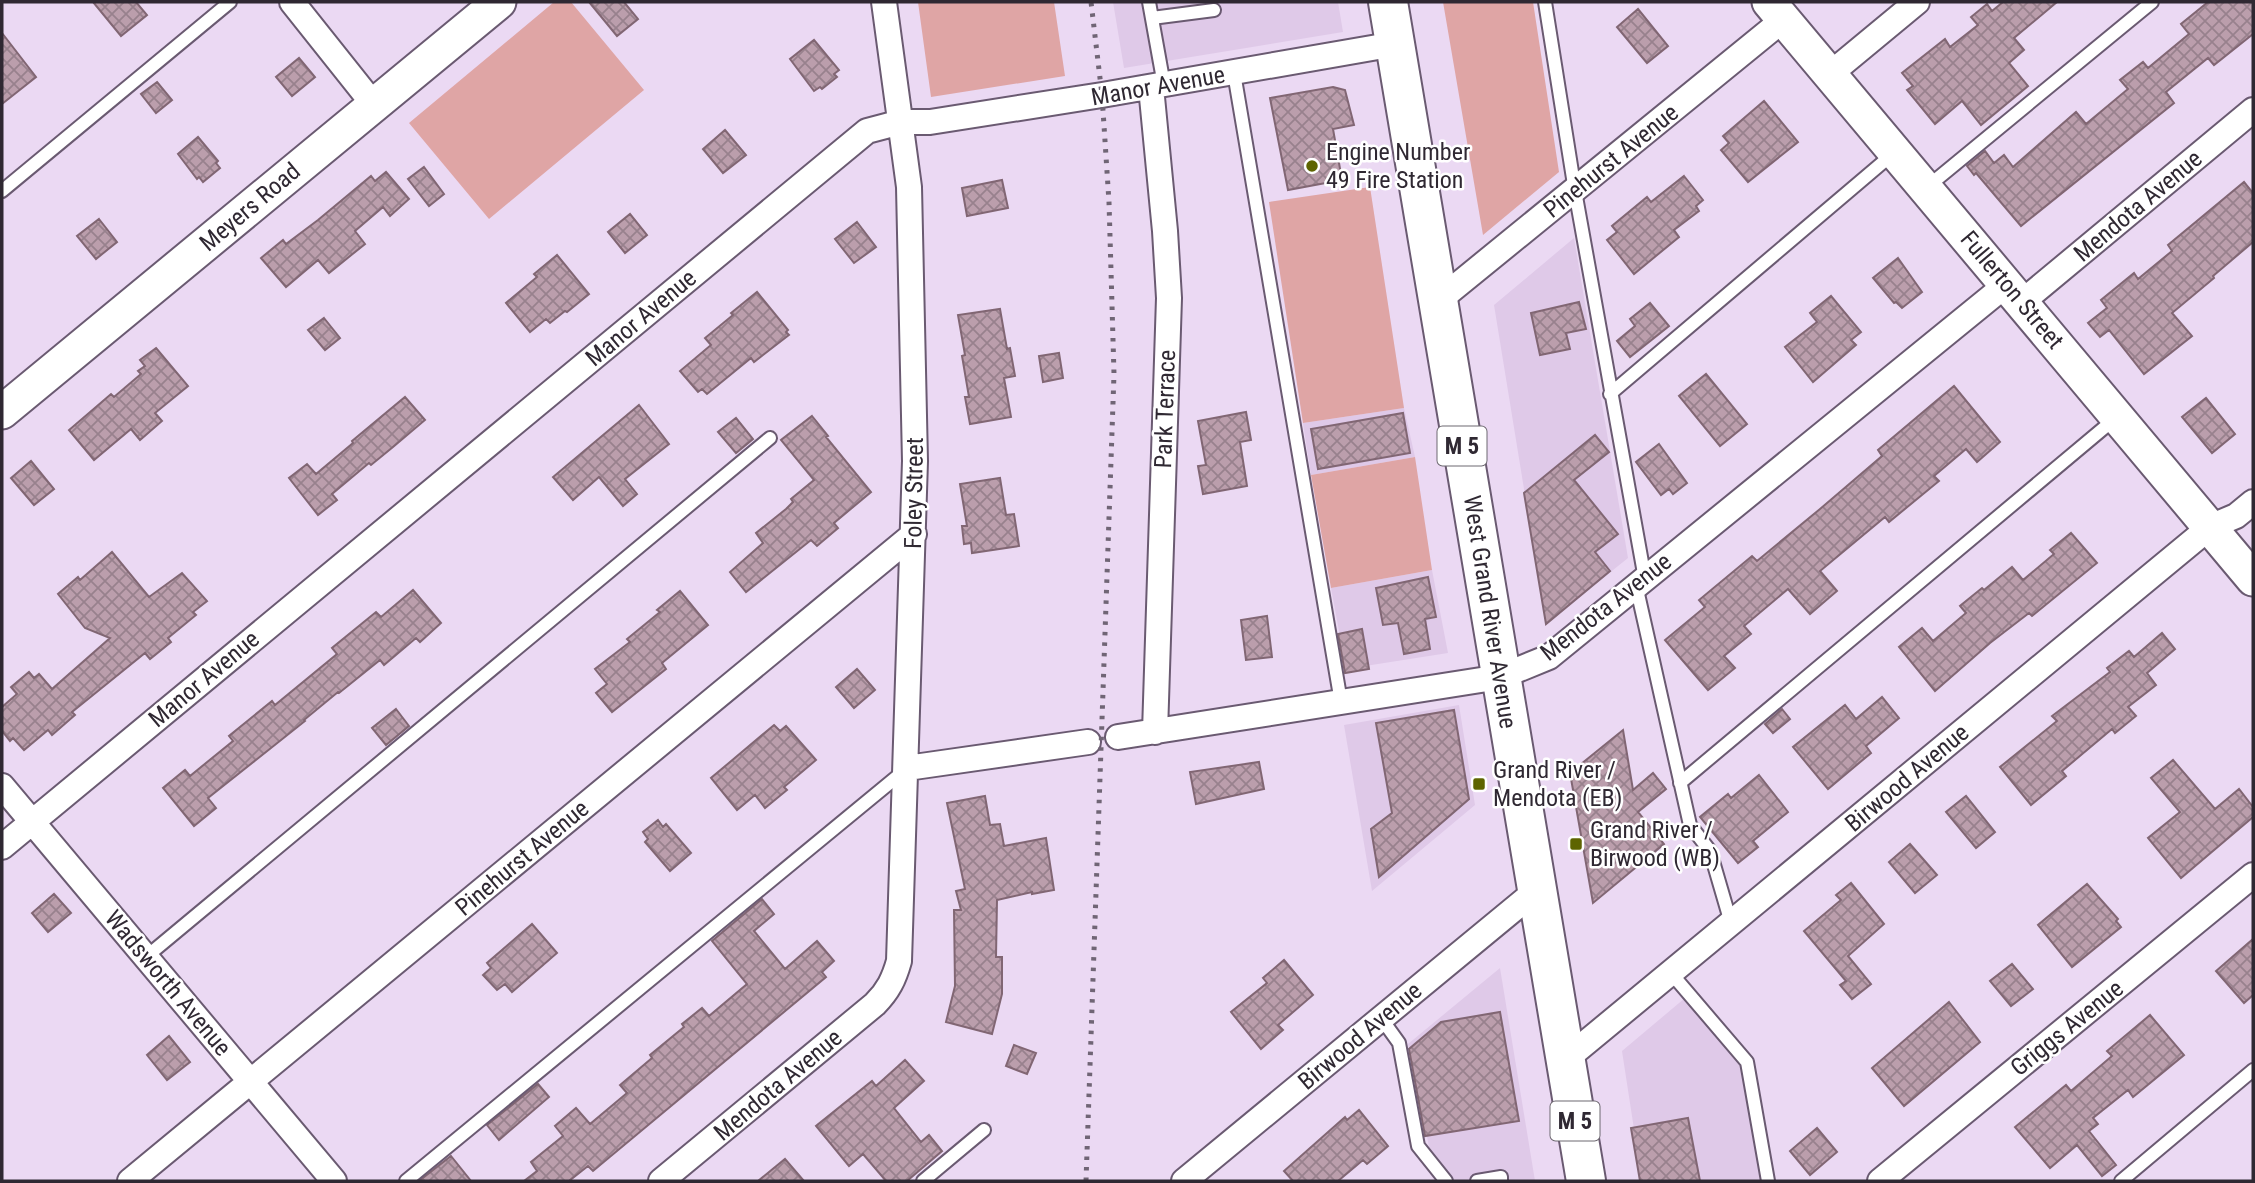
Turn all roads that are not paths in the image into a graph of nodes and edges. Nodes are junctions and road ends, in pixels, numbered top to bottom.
1 (230, 2) edge
2 (292, 2) edge
3 (499, 2) edge
4 (884, 2) edge
5 (1149, 2) edge
6 (1388, 2) edge
7 (1545, 2) edge
8 (1917, 2) edge
9 (2152, 2) edge
10 (1214, 10) dead end
11 (1776, 10) edge
12 (1152, 18) junction
13 (1395, 44) junction
14 (1234, 73) junction
15 (1830, 74) junction
16 (1157, 86) junction
17 (374, 105) junction
18 (2253, 110) edge
19 (901, 121) junction
20 (1896, 152) junction
21 (1926, 189) junction
22 (2, 191) edge
23 (1575, 191) junction
24 (2015, 293) junction
25 (1438, 301) junction
26 (1610, 394) junction
27 (2, 412) edge
28 (2118, 416) junction
29 (770, 438) dead end
30 (2253, 502) edge
31 (2210, 527) junction
32 (914, 534) junction
33 (2253, 579) edge
34 (1641, 582) junction
35 (1500, 677) junction
36 (1341, 702) junction
37 (1155, 732) junction
38 (1118, 737) dead end
39 (1088, 741) dead end
40 (907, 768) junction
41 (1680, 783) junction
42 (2, 786) edge
43 (32, 822) junction
44 (2, 847) edge
45 (2253, 875) edge
46 (1537, 890) junction
47 (1731, 923) junction
48 (146, 957) junction
49 (1671, 973) junction
50 (891, 985) joint
51 (1381, 1018) junction
52 (1565, 1060) junction
53 (2253, 1070) edge
54 (251, 1082) junction
55 (984, 1130) dead end
56 (130, 1181) edge
57 (334, 1181) edge
58 (406, 1181) edge
59 (661, 1181) edge
60 (923, 1181) edge
61 (1184, 1181) edge
62 (1446, 1181) edge
63 (1477, 1181) edge
64 (1502, 1181) edge
65 (1586, 1181) edge
66 (1768, 1181) edge
67 (1880, 1181) edge
68 (2121, 1181) edge

1 - 22 lane
2 - 17 street
3 - 17 street, Meyers Road
4 - 19 street, Foley Street
5 - 12 lane
6 - 13 main road, West Grand River Avenue / M 5
7 - 23 lane
8 - 15 street
9 - 21 lane
10 - 12 lane
11 - 15 street, Fullerton Street
11 - 23 street, Pinehurst Avenue
12 - 16 lane
13 - 14 street, Manor Avenue
13 - 25 main road, West Grand River Avenue / M 5
14 - 16 street, Manor Avenue
14 - 36 lane
15 - 20 street, Fullerton Street
16 - 19 street, Manor Avenue
16 - 37 street, Park Terrace
17 - 27 street, Meyers Road
18 - 24 street, Mendota Avenue
19 - 32 street, Foley Street
19 - 43 street, Manor Avenue
20 - 21 street, Fullerton Street
20 - 26 lane
21 - 24 street, Fullerton Street
23 - 25 street, Pinehurst Avenue
23 - 26 lane
24 - 28 street, Fullerton Street
24 - 34 street, Mendota Avenue
25 - 35 main road, West Grand River Avenue / M 5
26 - 34 lane
28 - 31 street, Fullerton Street
28 - 41 lane
29 - 48 lane
30 - 31 street, Birwood Avenue
31 - 33 street, Fullerton Street
31 - 47 street, Birwood Avenue
32 - 40 street, Foley Street
32 - 54 street, Pinehurst Avenue
34 - 35 street, Mendota Avenue
34 - 41 lane
35 - 36 street, Mendota Avenue
35 - 46 main road, West Grand River Avenue / M 5
36 - 37 street, Mendota Avenue
37 - 38 street, Mendota Avenue
39 - 40 street
40 - 50 street, Foley Street
40 - 58 lane
41 - 47 lane
42 - 43 street, Wadsworth Avenue
43 - 44 street, Manor Avenue
43 - 48 street, Wadsworth Avenue
45 - 67 street, Griggs Avenue
46 - 51 street, Birwood Avenue
46 - 52 main road, M 5
47 - 49 street, Birwood Avenue
48 - 54 street, Wadsworth Avenue
49 - 52 street, Birwood Avenue
49 - 66 lane
50 - 59 street, Mendota Avenue
51 - 61 street, Birwood Avenue
51 - 62 lane
52 - 65 main road, M 5
53 - 68 lane
54 - 56 street, Pinehurst Avenue
54 - 57 street, Wadsworth Avenue
55 - 60 lane
63 - 64 lane

